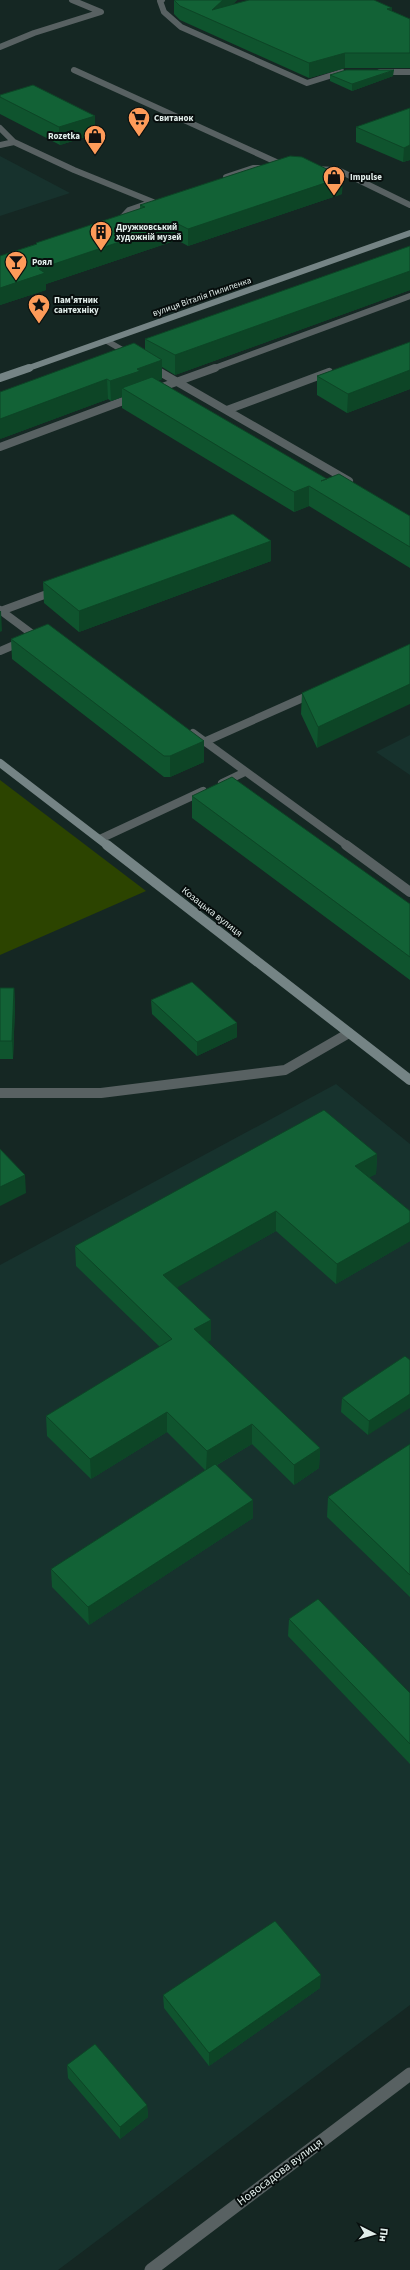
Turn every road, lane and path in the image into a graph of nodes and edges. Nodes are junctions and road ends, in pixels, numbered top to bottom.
1 (72, 0) edge
2 (162, 0) edge
3 (0, 47) edge
4 (74, 70) dead end
5 (352, 72) edge
6 (374, 72) edge
7 (410, 72) edge
8 (0, 128) edge
9 (14, 142) junction
10 (0, 145) edge
11 (303, 168) edge
12 (218, 180) edge
13 (161, 199) edge
14 (153, 202) junction
15 (410, 205) edge
16 (108, 226) edge
17 (410, 233) edge
18 (410, 296) edge
19 (107, 341) junction
20 (337, 369) edge
21 (0, 378) edge
22 (177, 381) junction
23 (227, 410) junction
24 (0, 447) edge
25 (356, 485) edge
26 (63, 587) edge
27 (0, 611) edge
28 (0, 651) edge
29 (325, 689) edge
30 (185, 728) edge
31 (204, 742) junction
32 (0, 763) edge
33 (245, 772) junction
34 (100, 839) junction
35 (410, 892) edge
36 (349, 1033) junction
37 (410, 1080) edge
38 (0, 1093) edge
39 (410, 2074) edge
40 (151, 2270) edge

1 - 3 street
2 - 5 street
4 - 12 street
6 - 7 street
8 - 9 street
9 - 10 street
9 - 14 street
11 - 15 street
13 - 14 street
14 - 16 street
17 - 19 street, вулиця Віталія Пилипенка
18 - 22 street
19 - 21 street, вулиця Віталія Пилипенка
19 - 22 street
20 - 23 street
22 - 23 street
22 - 24 street
23 - 25 street
26 - 27 street
27 - 28 street
29 - 31 street
30 - 31 street
31 - 33 street
32 - 34 street, Козацька вулиця
33 - 34 street
33 - 35 street
34 - 36 street, Козацька вулиця
36 - 37 street, Козацька вулиця
36 - 38 street
39 - 40 street, Новосадова вулиця

